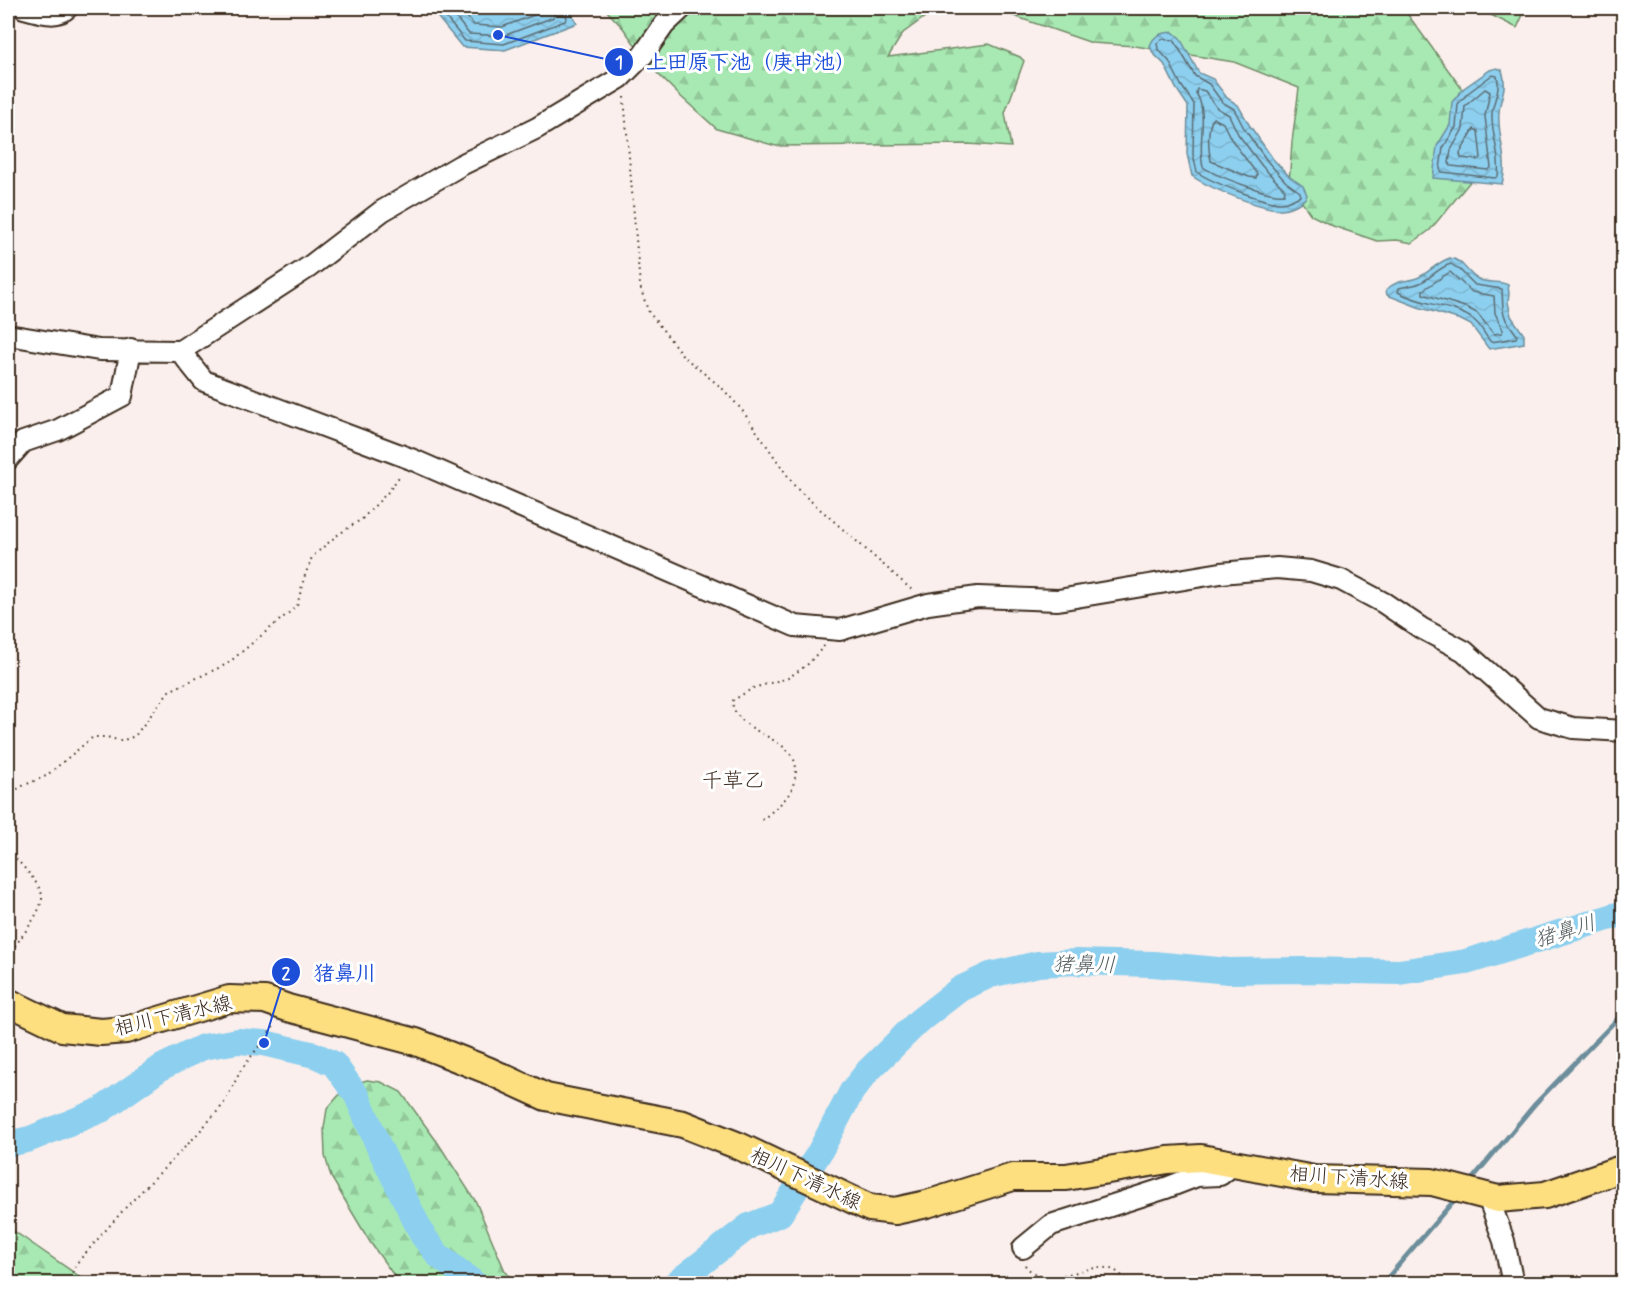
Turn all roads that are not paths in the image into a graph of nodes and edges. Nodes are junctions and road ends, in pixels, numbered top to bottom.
1 (24, 8) edge
2 (68, 8) edge
3 (682, 8) edge
4 (8, 335) edge
5 (131, 349) junction
6 (180, 351) junction
7 (8, 459) edge
8 (1623, 731) edge
9 (8, 1002) edge
10 (1234, 1164) junction
11 (1623, 1168) edge
12 (1482, 1195) junction
13 (1023, 1248) road end
14 (1513, 1284) edge

1 - 2 street
3 - 6 street
4 - 5 street
5 - 6 street
5 - 7 street
6 - 8 street
9 - 10 main road, 相川下清水線
10 - 12 main road, 相川下清水線
10 - 13 street
11 - 12 main road, 相川下清水線
12 - 14 street

